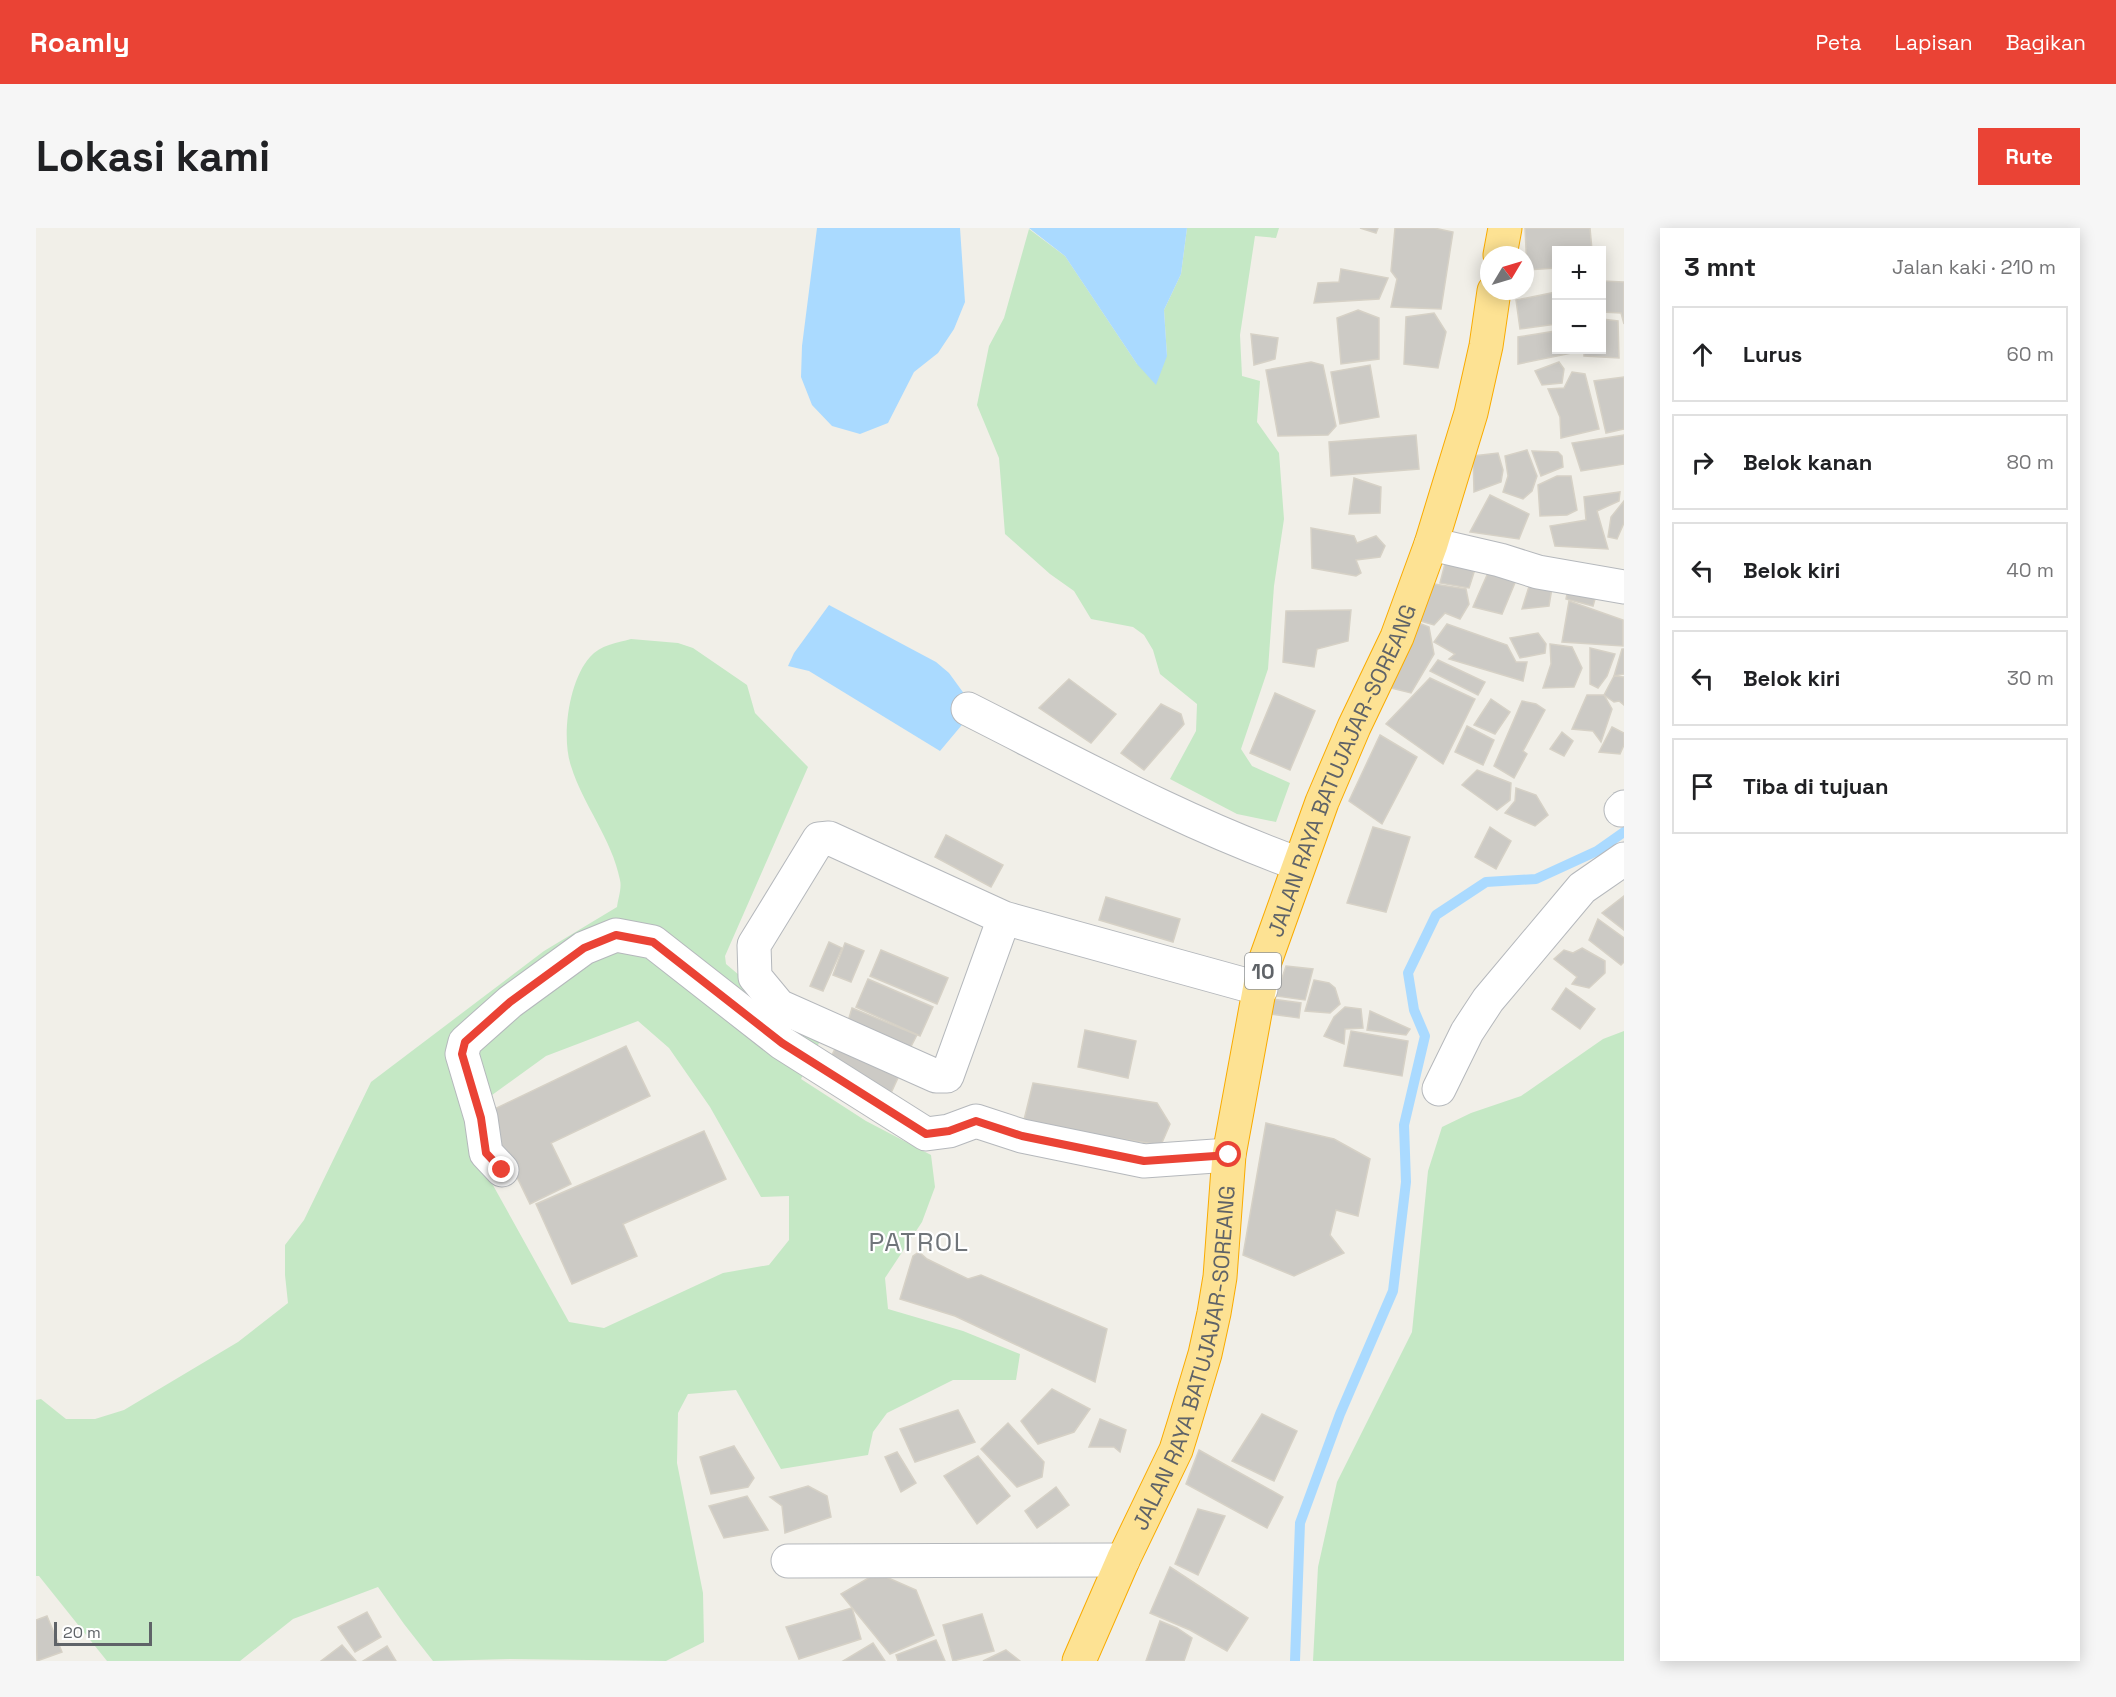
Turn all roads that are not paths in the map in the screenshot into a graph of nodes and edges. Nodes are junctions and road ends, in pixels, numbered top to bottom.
1 (1505, 228) edge
2 (1502, 246) edge
3 (1493, 300) edge
4 (1431, 544) junction
5 (1624, 586) edge
6 (968, 709) dead end
7 (1624, 859) edge
8 (1299, 864) junction
9 (1004, 918) junction
10 (1261, 989) junction
11 (1438, 1089) dead end
12 (1229, 1155) junction
13 (502, 1170) dead end
14 (1123, 1560) junction
15 (788, 1561) dead end
16 (1079, 1661) edge

1 - 2 highway
3 - 4 highway, JALAN RAYA BATUJAJAR-SOREANG / 10
4 - 5 street
4 - 8 highway, JALAN RAYA BATUJAJAR-SOREANG / 10
6 - 8 street
7 - 11 street
8 - 10 highway, JALAN RAYA BATUJAJAR-SOREANG / 10
9 - 9 street
9 - 10 street
10 - 12 highway, JALAN RAYA BATUJAJAR-SOREANG / 10
12 - 13 street
12 - 14 highway, JALAN RAYA BATUJAJAR-SOREANG / 10
14 - 15 street
14 - 16 highway, JALAN RAYA BATUJAJAR-SOREANG / 10

